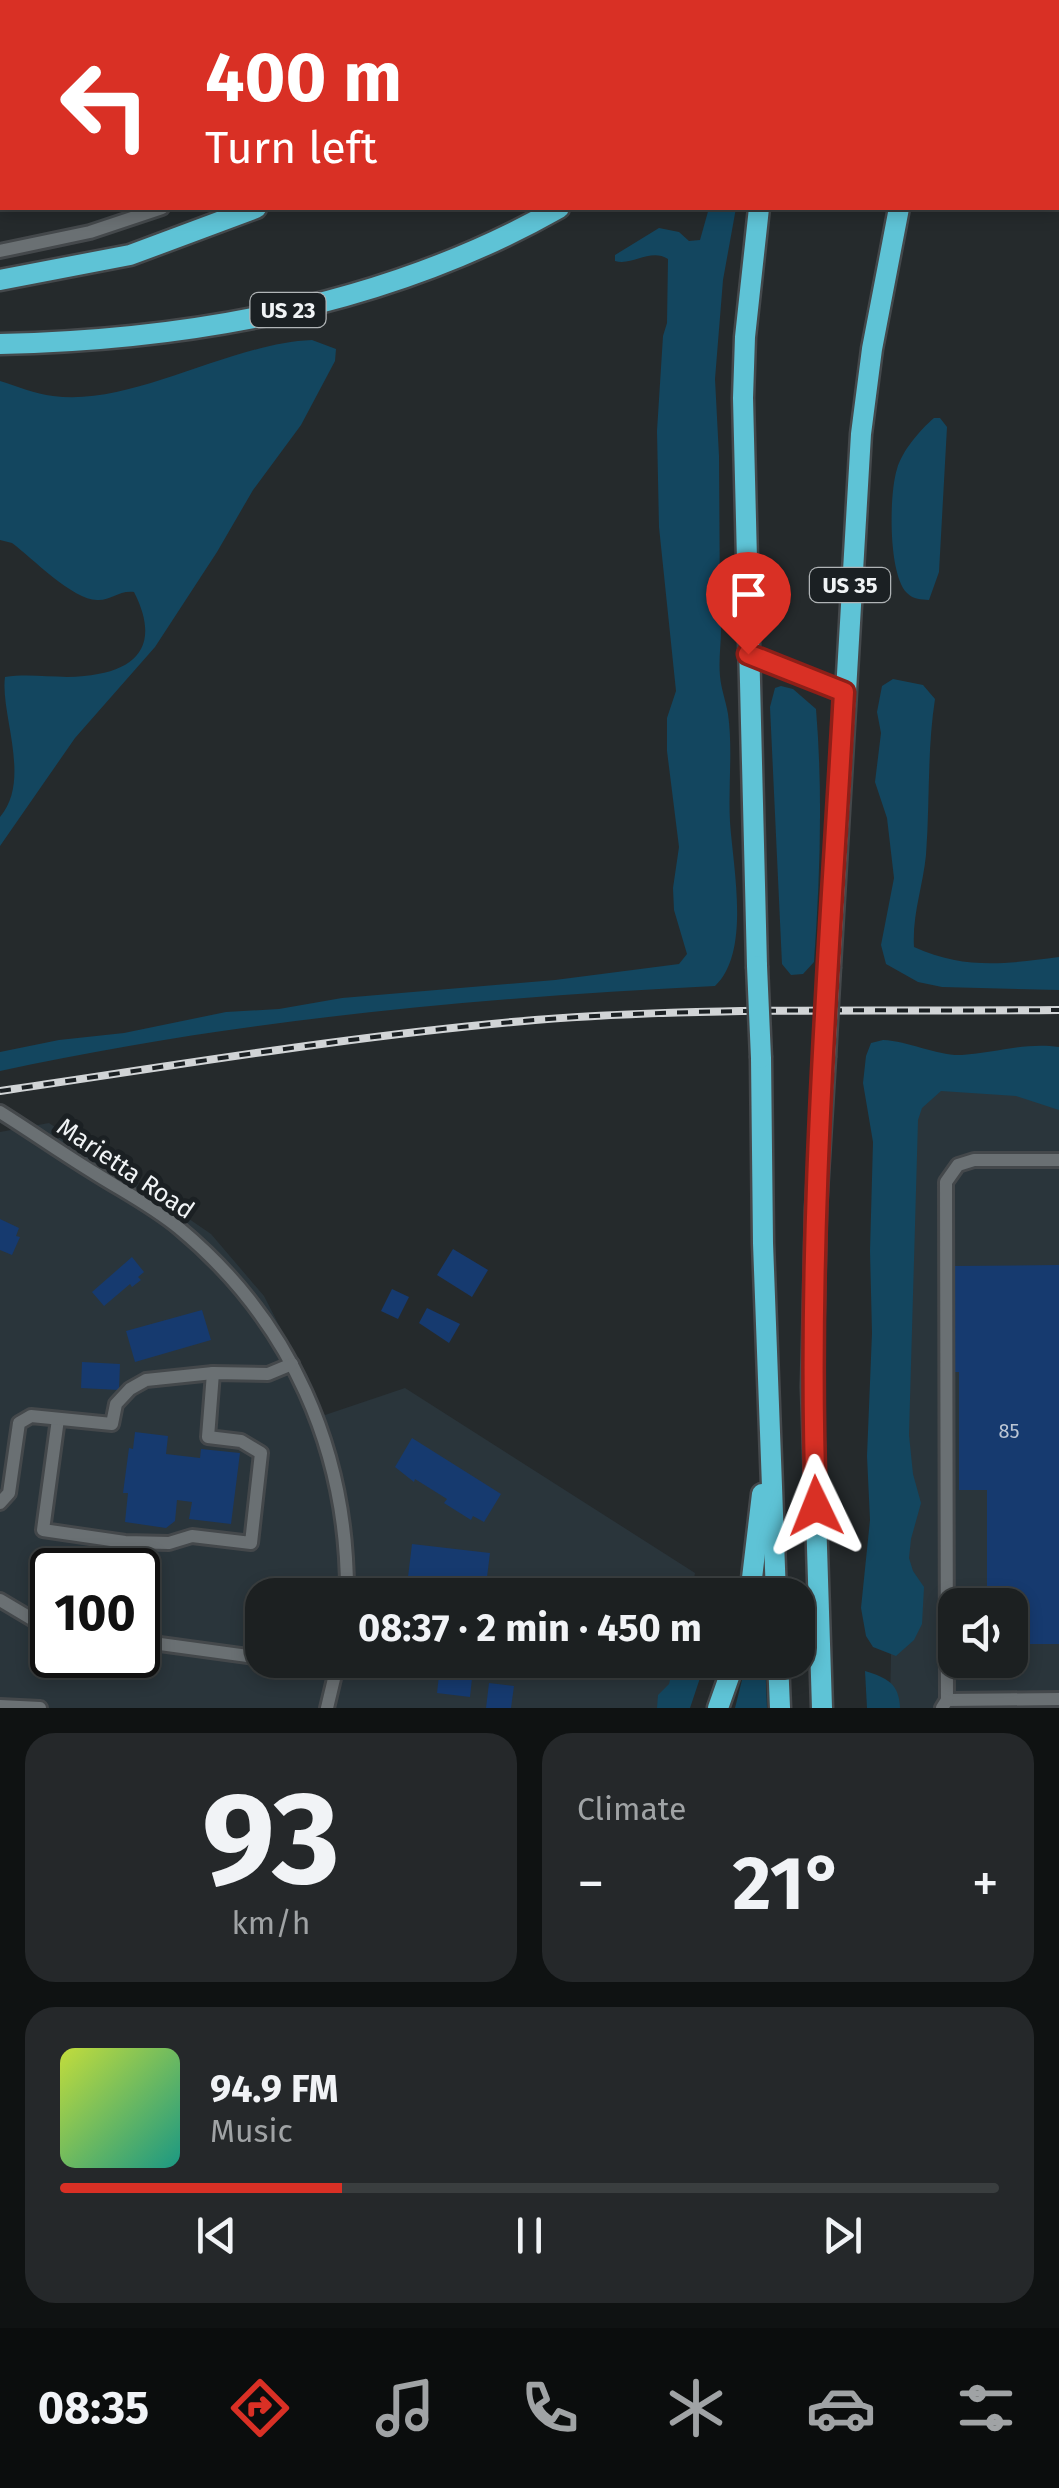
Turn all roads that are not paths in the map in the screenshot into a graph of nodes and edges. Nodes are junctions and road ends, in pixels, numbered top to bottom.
1 (156, 210) edge
2 (251, 210) edge
3 (556, 210) edge
4 (759, 210) edge
5 (899, 210) edge
6 (0, 251) edge
7 (0, 280) edge
8 (0, 344) edge
9 (748, 654) junction
10 (844, 692) junction
11 (0, 1112) edge
12 (1059, 1160) edge
13 (292, 1364) junction
14 (212, 1373) junction
15 (58, 1419) junction
16 (768, 1437) junction
17 (0, 1503) edge
18 (350, 1578) edge
19 (752, 1578) edge
20 (775, 1578) edge
21 (0, 1600) edge
22 (30, 1618) edge
23 (160, 1644) edge
24 (245, 1656) edge
25 (334, 1678) edge
26 (729, 1678) edge
27 (779, 1678) edge
28 (1059, 1700) edge
29 (945, 1704) edge
30 (0, 1706) edge
31 (40, 1708) edge
32 (327, 1708) edge
33 (718, 1708) edge
34 (780, 1708) edge
35 (826, 1708) edge

1 - 6 street
2 - 7 highway
3 - 8 highway, US 23
4 - 9 highway
5 - 10 highway, US 35
9 - 10 street
9 - 16 highway, bridge
10 - 35 highway, US 35, bridge
11 - 13 street, Marietta Road
12 - 29 street
13 - 14 street
13 - 18 street, Marietta Road
14 - 15 street
14 - 15 street
15 - 17 street
16 - 19 highway
16 - 20 highway
21 - 22 street
23 - 24 street
25 - 32 street
26 - 33 highway
27 - 34 highway
28 - 29 street
30 - 31 street

